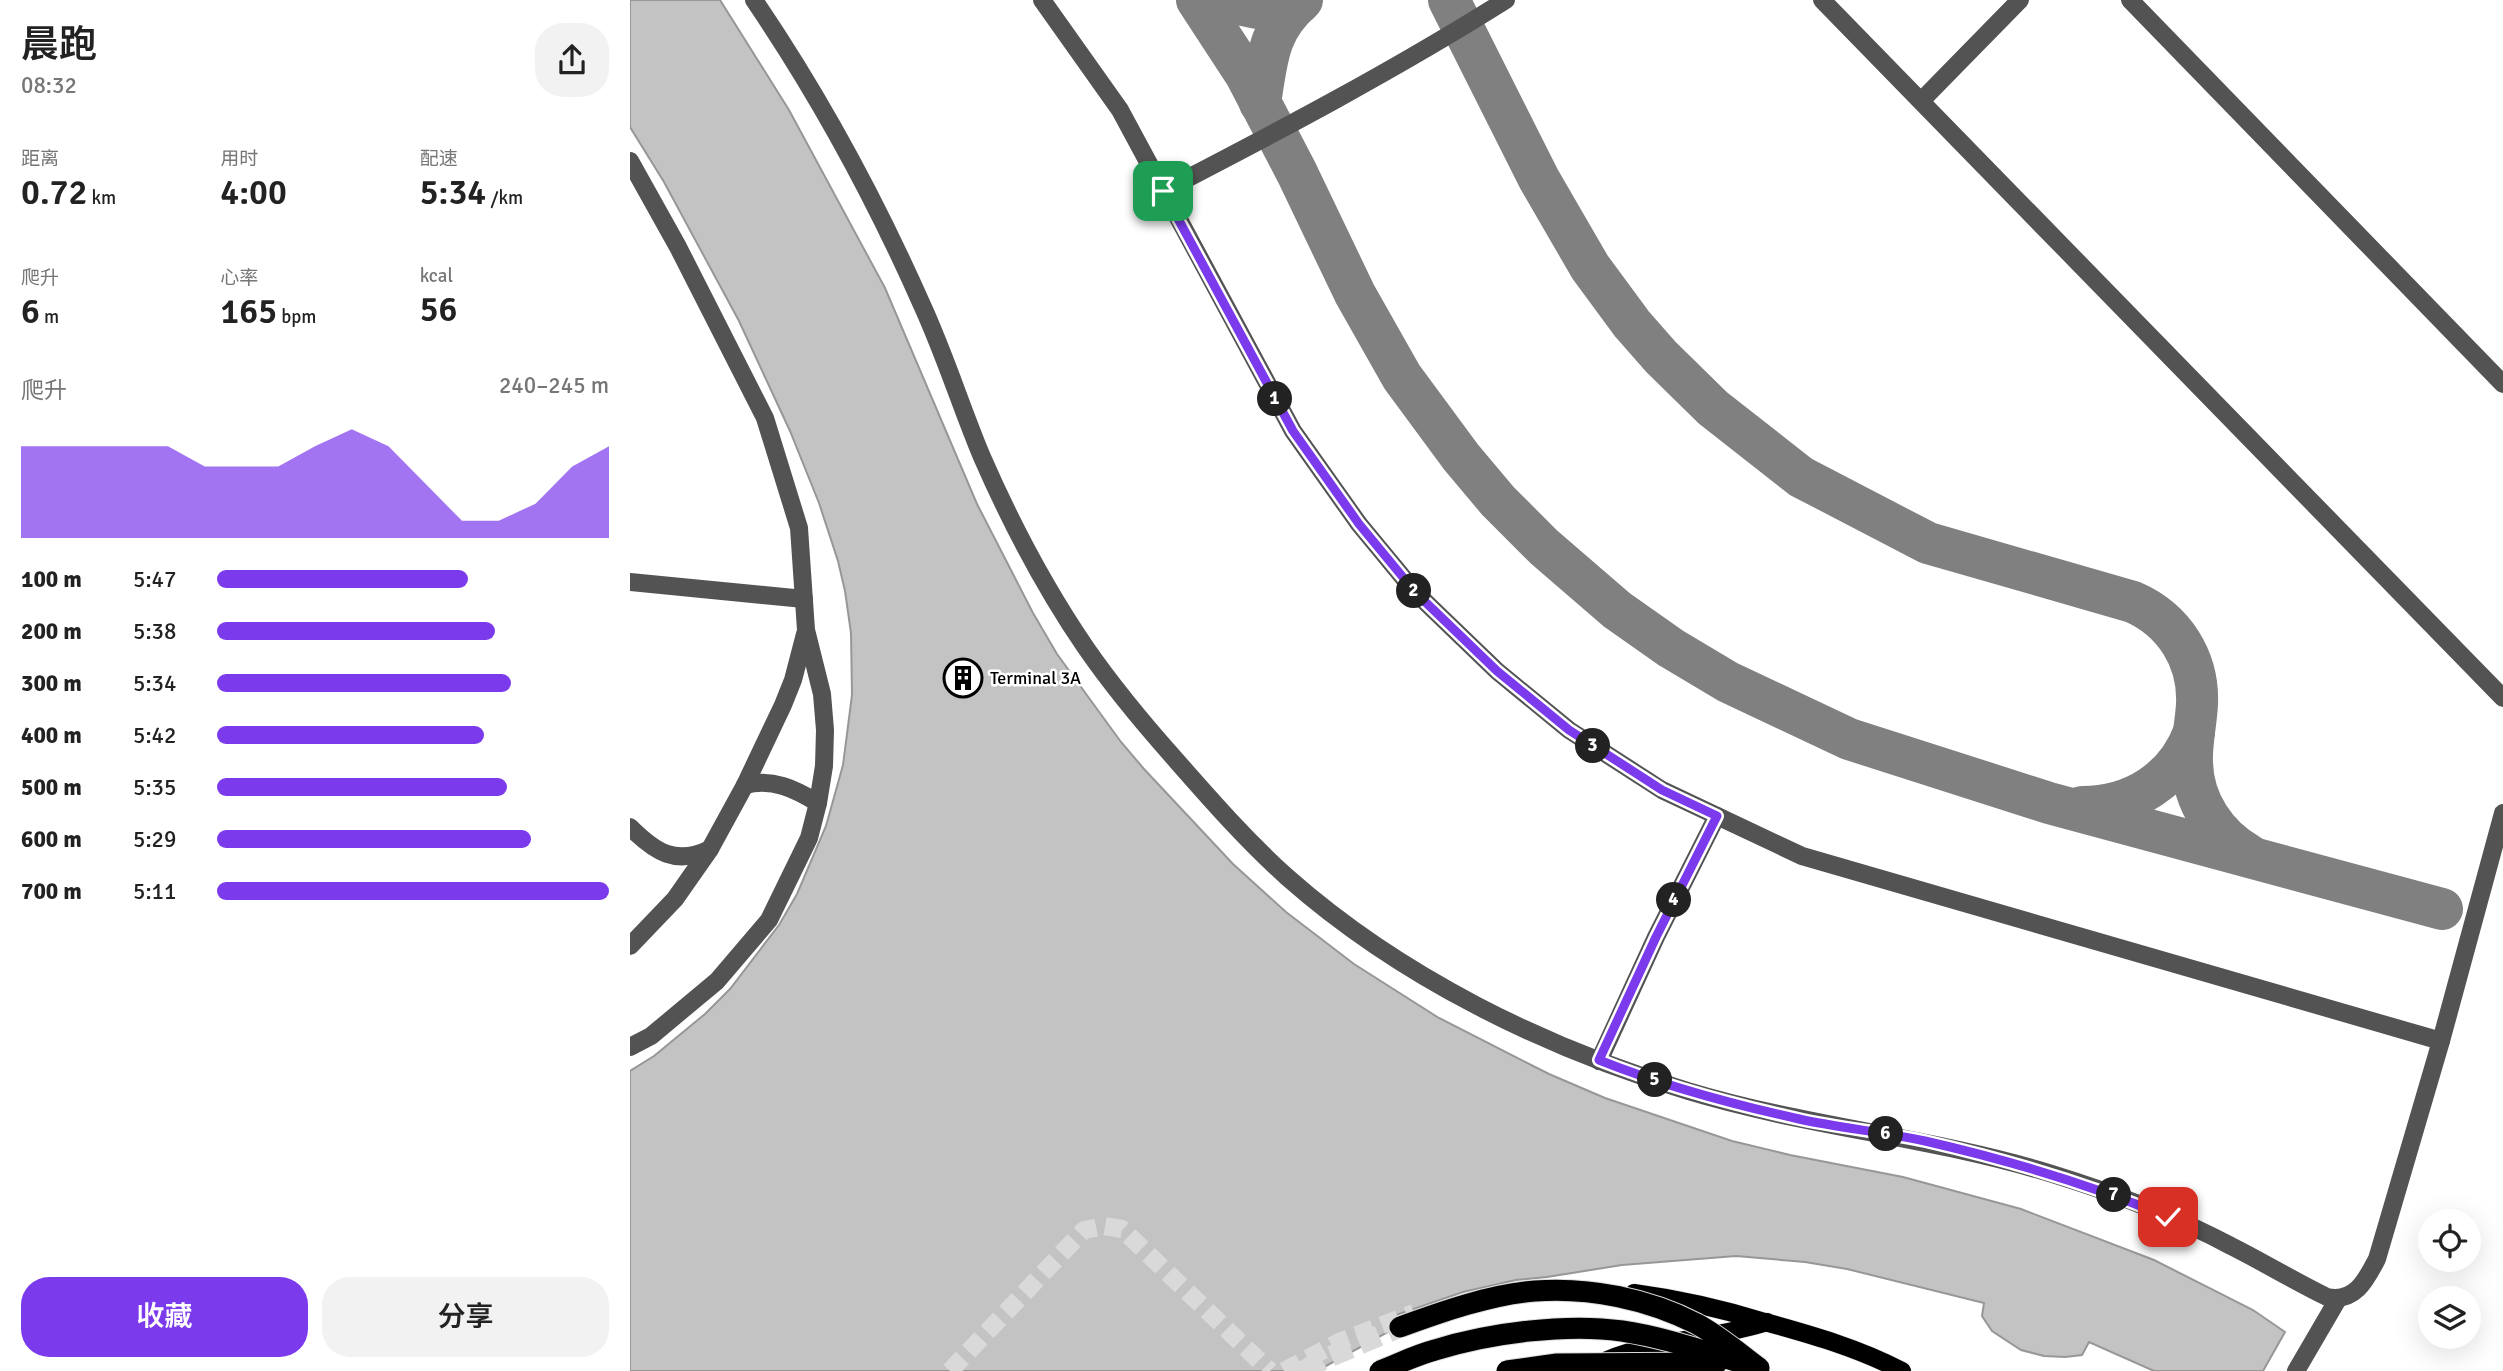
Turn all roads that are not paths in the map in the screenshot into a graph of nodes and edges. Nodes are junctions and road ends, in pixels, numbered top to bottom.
1 (754, 0) edge
2 (1042, 0) edge
3 (1506, 0) edge
4 (1822, 0) edge
5 (2020, 0) edge
6 (2130, 0) edge
7 (1922, 100) junction
8 (630, 161) edge
9 (1163, 191) junction
10 (2503, 384) edge
11 (630, 582) edge
12 (804, 599) junction
13 (806, 630) junction
14 (2503, 698) edge
15 (745, 785) junction
16 (818, 803) junction
17 (2503, 813) edge
18 (1717, 816) junction
19 (630, 827) edge
20 (710, 849) junction
21 (630, 946) edge
22 (2441, 1041) junction
23 (630, 1047) edge
24 (1599, 1060) junction
25 (1474, 1296) dead end
26 (2337, 1299) junction
27 (1767, 1322) junction
28 (1400, 1327) tunnel mouth
29 (1756, 1367) edge
30 (1380, 1371) edge
31 (1507, 1371) edge
32 (1580, 1371) edge
33 (1902, 1371) edge
34 (2296, 1371) edge

1 - 24 lane
2 - 9 lane
3 - 9 lane
4 - 7 lane
5 - 7 lane
6 - 10 lane
7 - 14 lane
8 - 12 lane
9 - 18 lane
11 - 12 lane
12 - 13 lane
13 - 15 lane
13 - 16 lane
15 - 16 lane
15 - 20 lane
16 - 23 lane
17 - 22 lane
18 - 22 lane
18 - 24 lane
19 - 20 lane
20 - 21 lane
22 - 26 lane
24 - 26 lane
25 - 27 main road
26 - 34 lane
27 - 32 main road
27 - 33 main road
28 - 29 highway, bridge
29 - 30 highway, bridge
29 - 31 highway, bridge

